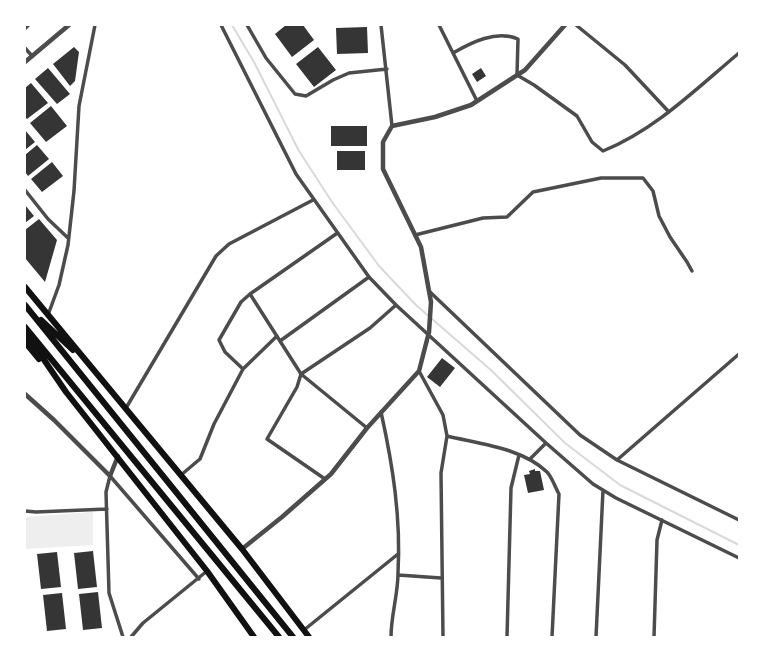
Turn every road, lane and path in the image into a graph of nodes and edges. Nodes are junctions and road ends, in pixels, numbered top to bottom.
1 (28, 25) edge
2 (69, 25) edge
3 (95, 25) edge
4 (221, 25) edge
5 (247, 25) edge
6 (381, 25) edge
7 (439, 25) edge
8 (565, 25) edge
9 (576, 25) edge
10 (25, 28) edge
11 (25, 48) edge
12 (453, 53) junction
13 (739, 53) edge
14 (32, 56) junction
15 (25, 62) edge
16 (386, 69) junction
17 (517, 75) junction
18 (477, 101) junction
19 (669, 112) junction
20 (392, 126) junction
21 (25, 190) edge
22 (313, 200) junction
23 (336, 234) junction
24 (415, 235) junction
25 (68, 238) junction
26 (692, 271) dead end
27 (369, 277) junction
28 (25, 287) edge
29 (429, 291) junction
30 (250, 294) junction
31 (25, 305) edge
32 (396, 305) junction
33 (48, 315) junction
34 (25, 327) edge
35 (25, 332) edge
36 (429, 334) junction
37 (277, 336) junction
38 (280, 341) junction
39 (25, 342) edge
40 (739, 354) edge
41 (92, 368) junction
42 (243, 369) junction
43 (419, 371) junction
44 (301, 374) junction
45 (25, 394) edge
46 (126, 408) junction
47 (381, 412) junction
48 (87, 418) junction
49 (367, 428) junction
50 (447, 436) junction
51 (546, 444) junction
52 (519, 455) junction
53 (118, 456) junction
54 (530, 458) junction
55 (617, 460) junction
56 (181, 475) junction
57 (110, 476) junction
58 (325, 480) junction
59 (603, 490) junction
60 (107, 509) junction
61 (25, 511) edge
62 (662, 520) junction
63 (739, 520) edge
64 (242, 549) junction
65 (398, 554) junction
66 (739, 558) edge
67 (207, 571) junction
68 (398, 575) junction
69 (441, 578) junction
70 (199, 579) junction
71 (304, 630) junction
72 (123, 637) edge
73 (131, 637) edge
74 (254, 637) edge
75 (279, 637) edge
76 (293, 637) edge
77 (309, 637) edge
78 (391, 637) edge
79 (442, 637) edge
80 (507, 637) edge
81 (552, 637) edge
82 (596, 637) edge
83 (654, 637) edge

1 - 10 street
2 - 14 street
3 - 25 street
4 - 22 street
5 - 16 street
6 - 16 street
7 - 12 street
8 - 17 street
9 - 19 street
11 - 14 street
12 - 17 street
12 - 18 street
13 - 19 street
14 - 15 street
16 - 20 street
17 - 18 street
17 - 19 street
18 - 20 street
20 - 24 street
21 - 25 street
22 - 23 street
22 - 46 street
23 - 27 street
23 - 30 street
24 - 26 street
24 - 29 street
25 - 33 street
27 - 32 street
27 - 38 street
28 - 33 highway
29 - 36 street
29 - 55 street
30 - 37 street
30 - 42 street
31 - 41 highway
31 - 76 highway
32 - 36 street
32 - 44 street
33 - 41 highway
34 - 75 highway
35 - 48 highway
36 - 43 street
36 - 51 street
37 - 38 street
37 - 42 street
38 - 44 street
39 - 48 highway
40 - 55 street
41 - 46 highway
42 - 56 street
43 - 47 street
43 - 50 street
44 - 49 street
44 - 58 street
45 - 57 street
46 - 56 highway
47 - 49 street
47 - 65 street
48 - 53 highway
49 - 58 street
50 - 52 street
50 - 69 street
51 - 54 street
51 - 59 street
52 - 54 street
52 - 80 street
53 - 57 street
53 - 67 highway
54 - 81 street
55 - 63 street
56 - 64 highway
57 - 60 street
57 - 70 street
58 - 64 street
59 - 62 street
59 - 82 street
60 - 61 street
60 - 72 street
62 - 66 street
62 - 83 street
64 - 71 highway
65 - 68 street
65 - 71 street
67 - 70 street
67 - 74 highway
68 - 69 street
68 - 78 street
69 - 79 street
70 - 73 street
71 - 77 highway

